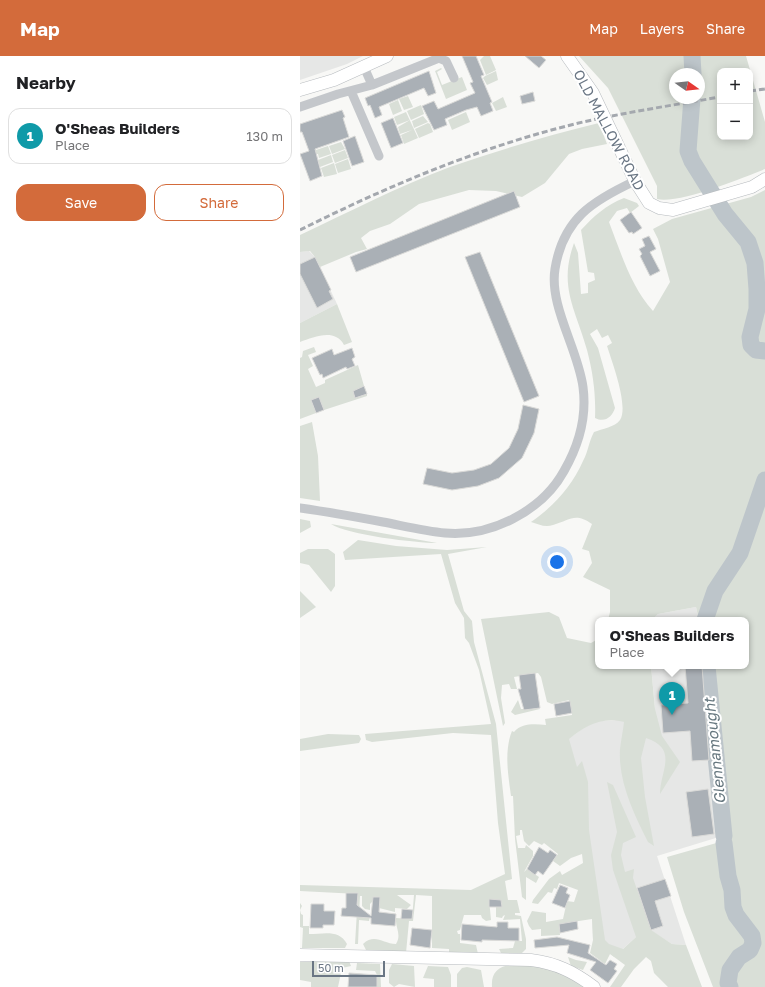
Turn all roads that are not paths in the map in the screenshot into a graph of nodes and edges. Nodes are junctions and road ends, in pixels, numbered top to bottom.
1 (387, 56) edge
2 (567, 56) edge
3 (364, 67) junction
4 (454, 78) dead end
5 (372, 85) junction
6 (300, 90) edge
7 (351, 91) junction
8 (300, 107) edge
9 (379, 156) dead end
10 (765, 179) edge
11 (635, 181) junction
12 (300, 508) edge
13 (300, 955) edge
14 (594, 987) edge

1 - 3 street
2 - 11 street, OLD MALLOW ROAD
3 - 5 street
3 - 6 street
4 - 5 street
5 - 7 street
7 - 8 street
7 - 9 street
10 - 11 street, OLD MALLOW ROAD
11 - 12 street
13 - 14 street

